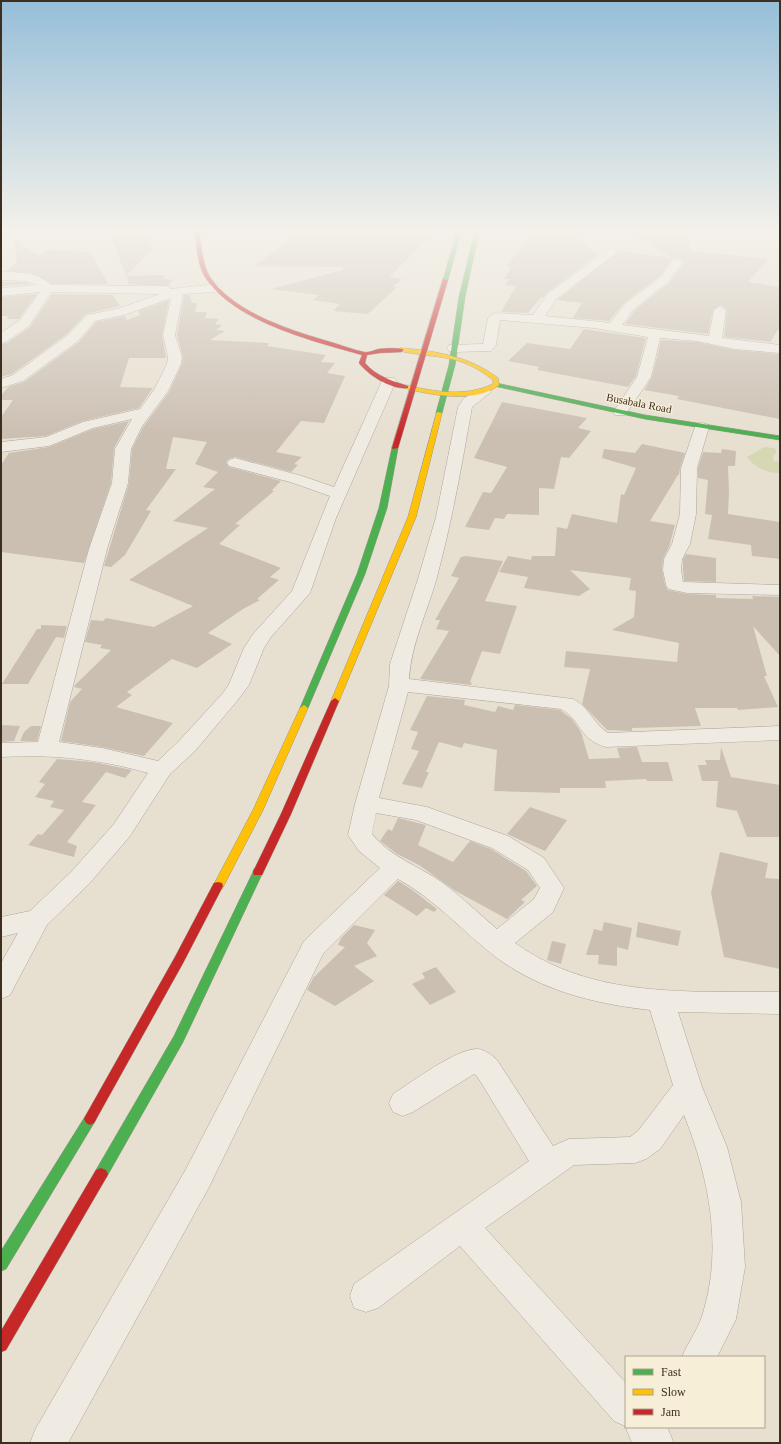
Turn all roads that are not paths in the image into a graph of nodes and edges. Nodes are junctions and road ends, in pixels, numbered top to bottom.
1 (41, 299) edge
2 (155, 299) edge
3 (176, 299) edge
4 (230, 299) edge
5 (439, 299) edge
6 (462, 299) edge
7 (550, 299) edge
8 (639, 299) edge
9 (720, 310) dead end
10 (537, 319) junction
11 (613, 327) junction
12 (655, 334) junction
13 (1, 338) edge
14 (715, 341) junction
15 (780, 349) edge
16 (424, 352) junction
17 (453, 352) junction
18 (365, 354) junction
19 (389, 381) junction
20 (1, 384) edge
21 (413, 389) junction
22 (490, 389) junction
23 (444, 392) junction
24 (145, 412) junction
25 (620, 412) junction
26 (702, 427) junction
27 (780, 438) edge
28 (5, 445) edge
29 (235, 463) dead end
30 (339, 494) junction
31 (780, 590) edge
32 (399, 686) junction
33 (780, 732) edge
34 (47, 747) junction
35 (1, 750) edge
36 (162, 769) junction
37 (366, 804) junction
38 (395, 867) junction
39 (38, 919) junction
40 (1, 927) edge
41 (497, 943) junction
42 (1, 988) edge
43 (661, 1001) junction
44 (780, 1003) edge
45 (688, 1087) junction
46 (403, 1103) dead end
47 (549, 1166) junction
48 (463, 1226) junction
49 (1, 1264) edge
50 (366, 1296) dead end
51 (1, 1345) edge
52 (700, 1356) edge
53 (625, 1408) edge
54 (48, 1443) edge

1 - 13 street
2 - 20 street
3 - 24 street
4 - 18 main road
5 - 16 main road
6 - 17 main road
7 - 10 street
8 - 11 street
9 - 14 street
10 - 11 street
10 - 17 street
11 - 12 street
12 - 14 street
12 - 25 street
14 - 15 street
16 - 17 main road
16 - 18 main road
16 - 21 main road
17 - 22 main road
17 - 23 main road
18 - 19 main road, Busabala Road
19 - 21 main road, Busabala Road
19 - 30 street
21 - 23 main road, Busabala Road
21 - 49 main road
22 - 23 main road, Busabala Road
22 - 25 main road, Busabala Road
22 - 32 street
23 - 51 main road
24 - 28 street
24 - 34 street
25 - 26 main road, Busabala Road
26 - 27 main road, Busabala Road
26 - 31 street
29 - 30 street
30 - 36 street
32 - 33 street
32 - 37 street
34 - 35 street
34 - 36 street
36 - 39 street
37 - 38 street
37 - 41 street
38 - 41 street
38 - 54 street
39 - 40 street
39 - 42 street
41 - 43 street
43 - 44 street
43 - 45 street
45 - 47 street
45 - 52 street
46 - 47 street
47 - 48 street
48 - 50 street
48 - 53 street

